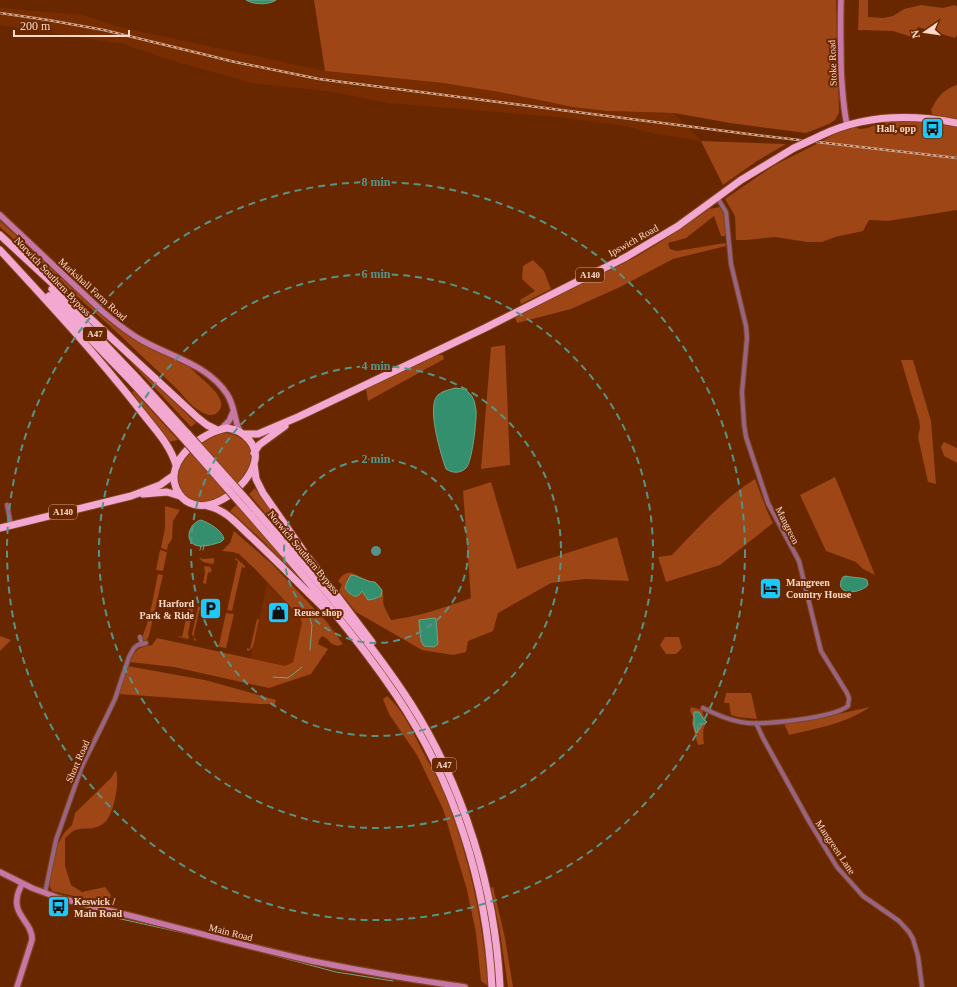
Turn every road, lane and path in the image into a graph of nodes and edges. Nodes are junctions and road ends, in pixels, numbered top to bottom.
1 (841, 0) edge
2 (957, 123) edge
3 (847, 125) junction
4 (717, 197) junction
5 (0, 215) edge
6 (0, 236) edge
7 (0, 246) edge
8 (0, 250) edge
9 (233, 410) junction
10 (298, 417) junction
11 (219, 429) junction
12 (241, 433) junction
13 (186, 436) junction
14 (254, 453) junction
15 (254, 464) junction
16 (176, 465) junction
17 (174, 475) junction
18 (131, 496) junction
19 (180, 496) junction
20 (243, 501) junction
21 (8, 505) dead end
22 (208, 506) junction
23 (11, 525) junction
24 (0, 528) edge
25 (140, 637) dead end
26 (397, 696) junction
27 (703, 708) dead end
28 (756, 723) junction
29 (436, 748) junction
30 (0, 872) edge
31 (22, 884) junction
32 (45, 893) junction
33 (496, 985) edge
34 (17, 987) edge
35 (464, 987) edge
36 (922, 987) edge

1 - 3 street, Stoke Road
2 - 3 highway, Ipswich Road / A140
3 - 4 highway, Ipswich Road / A140, bridge
4 - 10 highway, Ipswich Road / A140
4 - 28 street, Mangreen
5 - 9 street, Markshall Farm Road
6 - 11 highway, A47
6 - 13 highway, Norwich Southern Bypass / A47
7 - 13 highway, Norwich Southern Bypass / A47
8 - 16 highway, A47
9 - 11 street
9 - 12 street, Markshall Farm Road
10 - 12 highway, Ipswich Road / A140
10 - 14 highway, Ipswich Road / A140
11 - 12 highway
11 - 16 highway
12 - 14 highway
13 - 20 highway, Norwich Southern Bypass / A47, bridge
14 - 15 highway
15 - 22 highway
15 - 29 highway, A47
16 - 17 highway
17 - 18 highway, A140
17 - 19 highway
18 - 19 highway, A140
18 - 23 highway, A140
19 - 22 highway
20 - 26 highway, Norwich Southern Bypass / A47
20 - 29 highway, Norwich Southern Bypass / A47
21 - 23 street
22 - 26 highway, A47
23 - 24 highway, A140
25 - 32 street, Short Road
26 - 33 highway, Norwich Southern Bypass / A47
27 - 28 street, Mangreen
28 - 36 street, Mangreen Lane
29 - 33 highway, Norwich Southern Bypass / A47
30 - 31 street, Main Road
31 - 32 street, Main Road
31 - 34 street
32 - 35 street, Main Road

